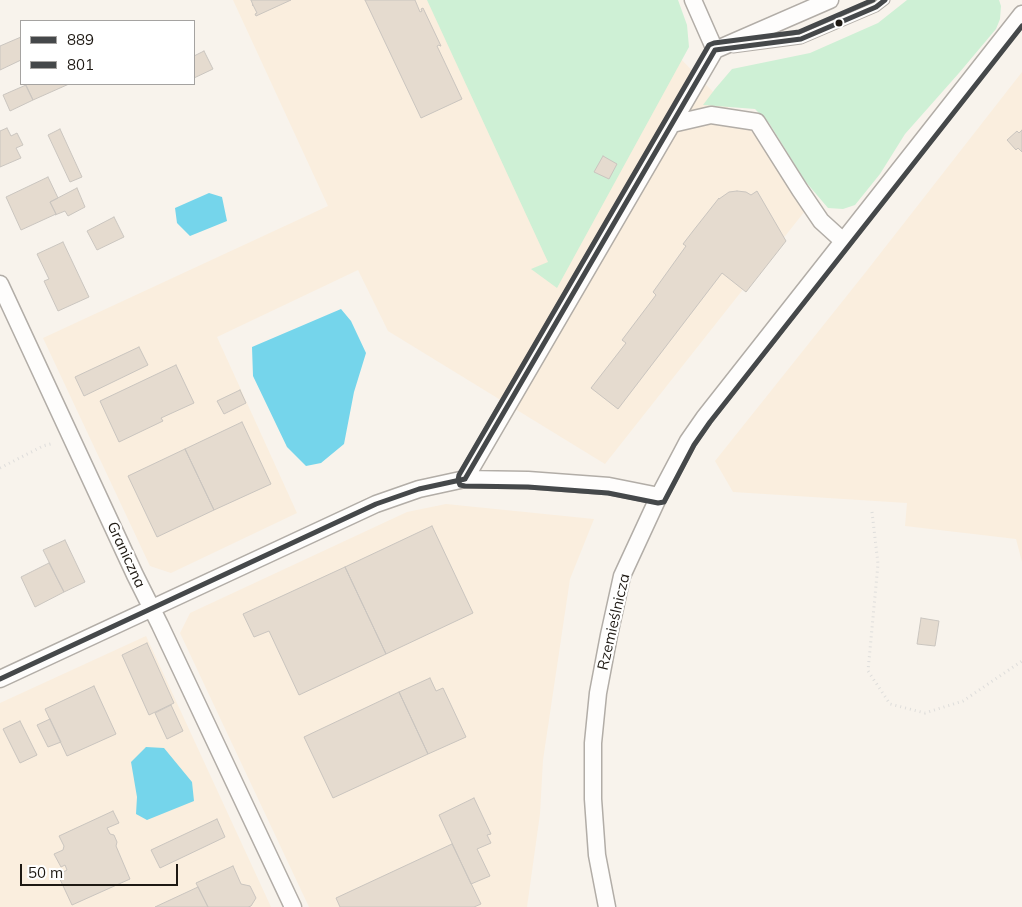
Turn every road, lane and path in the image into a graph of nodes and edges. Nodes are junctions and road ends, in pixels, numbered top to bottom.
1 (693, 0) edge
2 (830, 0) edge
3 (885, 0) edge
4 (1022, 14) edge
5 (716, 50) junction
6 (672, 124) junction
7 (843, 241) junction
8 (0, 284) edge
9 (60, 442) dead end
10 (0, 468) edge
11 (465, 479) junction
12 (659, 496) junction
13 (872, 512) dead end
14 (151, 609) junction
15 (1022, 661) edge
16 (0, 679) edge
17 (293, 907) edge
18 (607, 907) edge

1 - 5 street
2 - 5 street
3 - 5 lane
4 - 7 street, Rzemieślnicza
5 - 6 street
6 - 7 street
6 - 11 street
7 - 12 street, Rzemieślnicza
8 - 14 street, Graniczna
9 - 10 path
11 - 12 street
11 - 14 street
12 - 18 street, Rzemieślnicza
13 - 15 path
14 - 16 street
14 - 17 street, Graniczna

